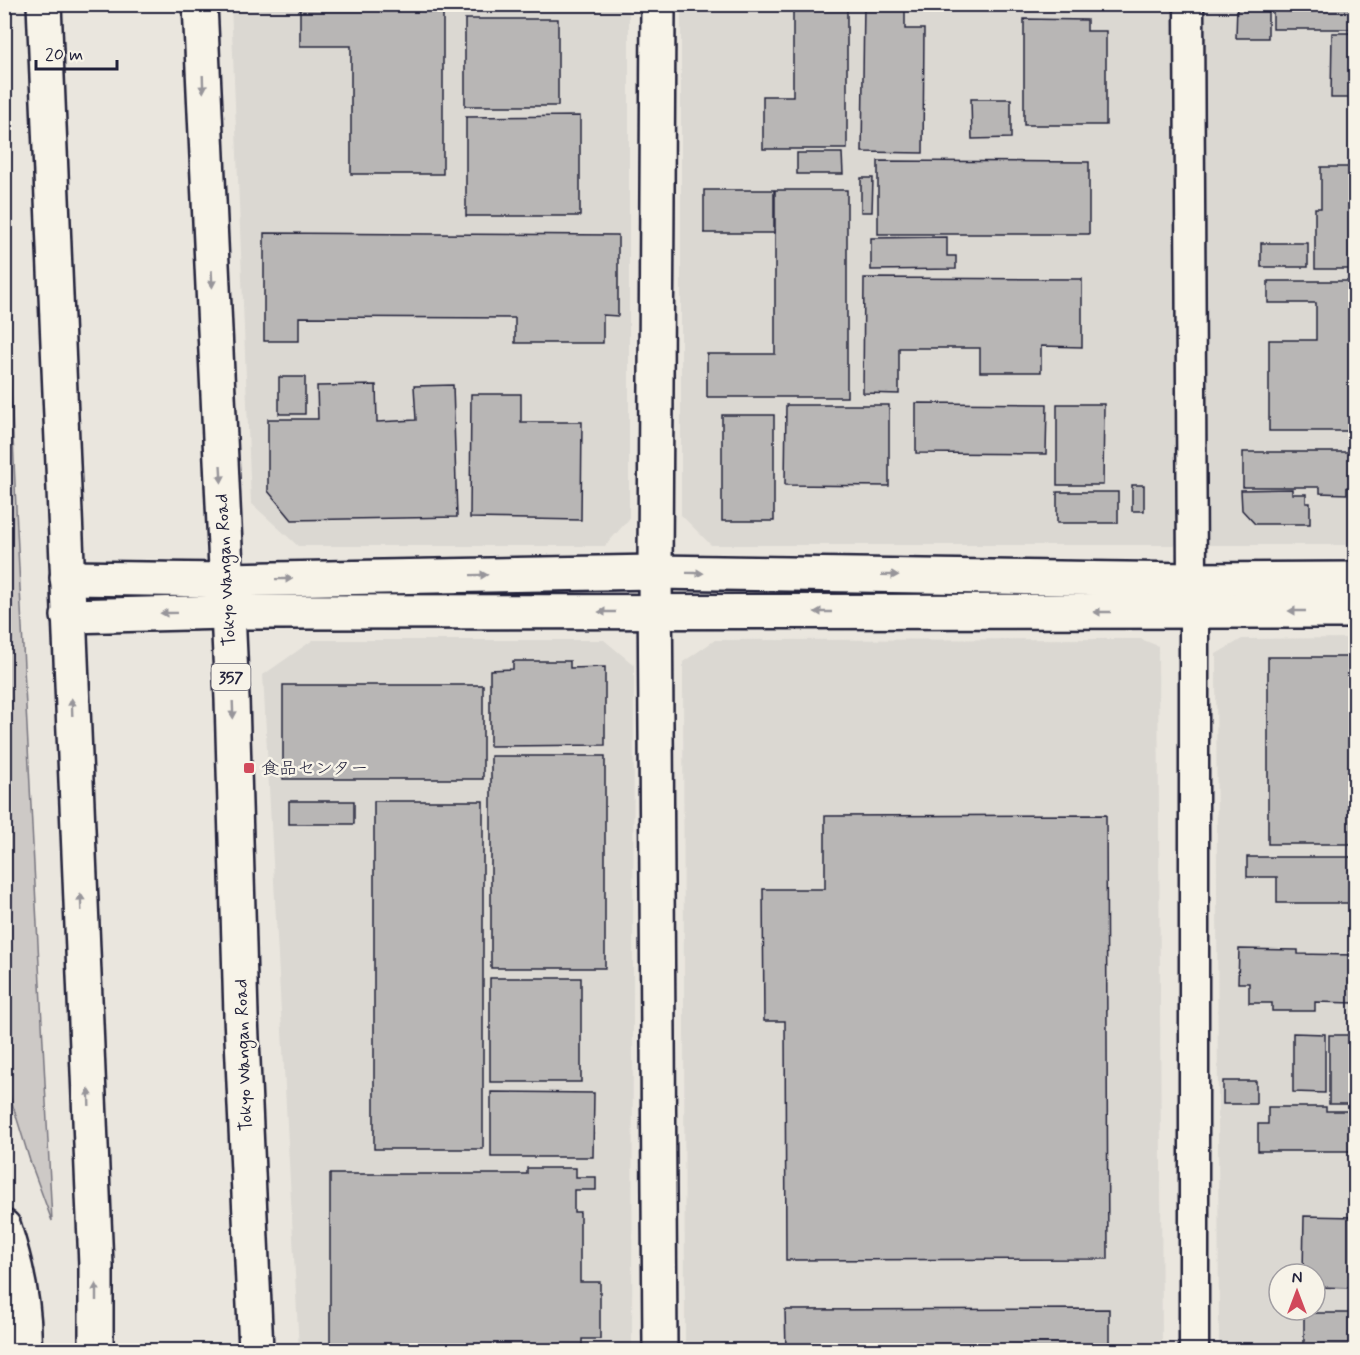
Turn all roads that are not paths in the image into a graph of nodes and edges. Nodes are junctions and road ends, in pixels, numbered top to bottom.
1 (44, 4) edge
2 (200, 4) edge
3 (658, 4) edge
4 (1189, 4) edge
5 (655, 572) junction
6 (67, 578) junction
7 (1356, 579) edge
8 (226, 580) junction
9 (1192, 580) junction
10 (1356, 611) edge
11 (227, 612) junction
12 (656, 612) junction
13 (1194, 612) junction
14 (69, 616) junction
15 (4, 1227) edge
16 (24, 1350) edge
17 (96, 1350) edge
18 (256, 1350) edge
19 (660, 1350) edge
20 (1194, 1350) edge

1 - 6 main road
2 -> 8 main road, Tokyo Wangan Road / 357
3 - 5 main road
4 - 9 street
8 -> 5 main road
5 -> 9 main road
5 - 12 main road
6 - 8 main road
6 - 14 main road
7 - 9 main road
8 - 11 main road, Tokyo Wangan Road / 357
9 - 13 street
10 -> 13 main road
12 -> 11 main road
11 -> 14 main road
11 -> 18 main road, Tokyo Wangan Road / 357
13 -> 12 main road
12 - 19 main road
13 - 20 street
17 -> 14 main road
15 - 16 main road

